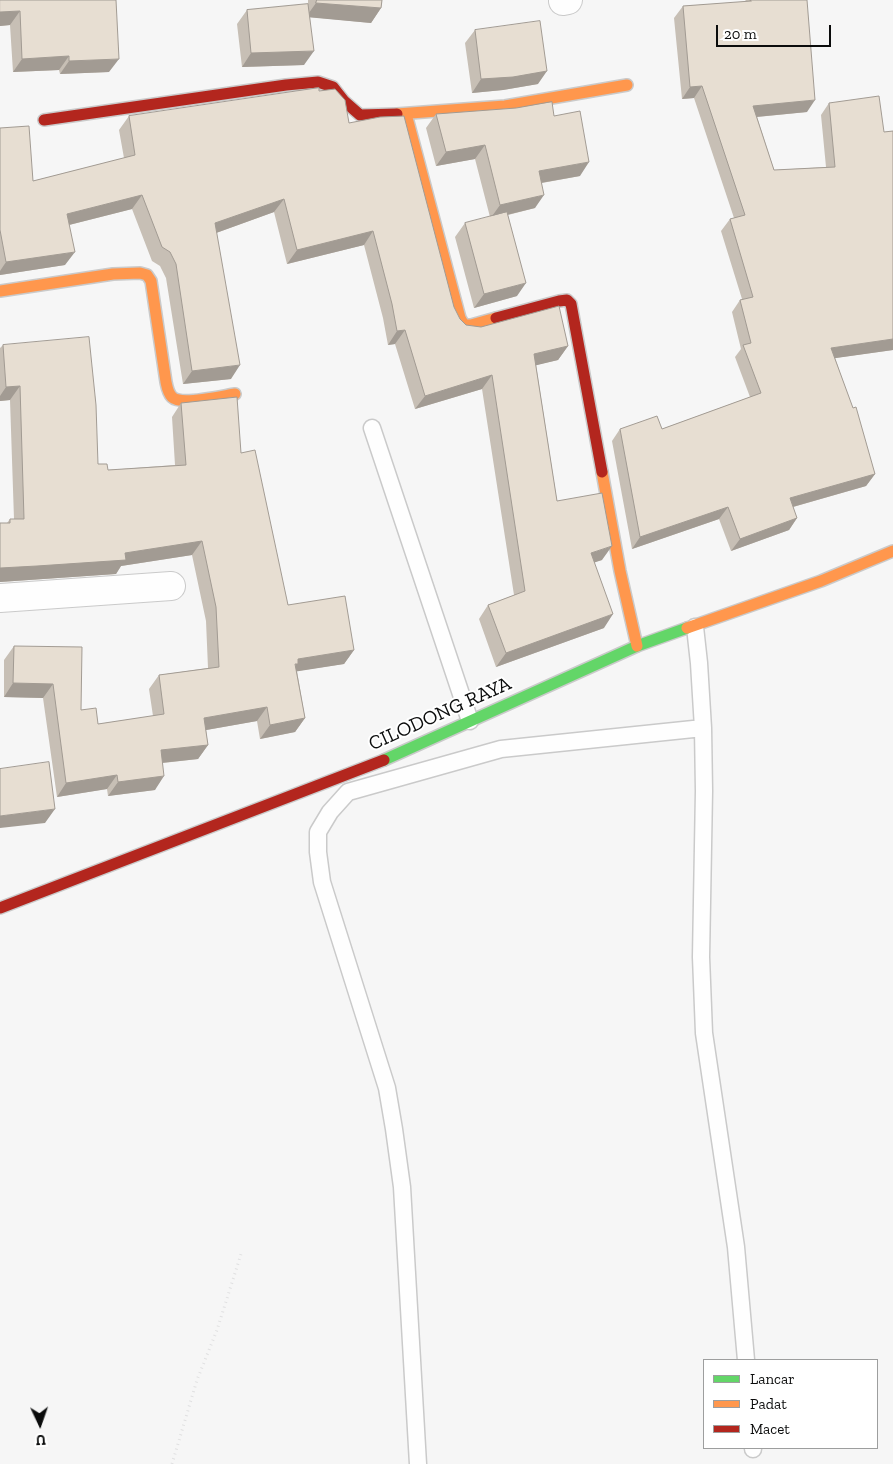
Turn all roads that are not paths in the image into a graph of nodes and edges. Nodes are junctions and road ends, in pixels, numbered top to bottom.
1 (563, 0) edge
2 (568, 0) edge
3 (627, 85) dead end
4 (406, 114) junction
5 (44, 120) dead end
6 (0, 291) edge
7 (235, 394) dead end
8 (372, 428) dead end
9 (893, 551) edge
10 (172, 586) dead end
11 (0, 598) edge
12 (695, 626) junction
13 (637, 646) junction
14 (470, 721) junction
15 (703, 728) junction
16 (0, 908) edge
17 (746, 1359) edge
18 (418, 1464) edge

1 - 2 street
3 - 4 street
4 - 5 street
4 - 13 street
6 - 7 street
8 - 14 lane
9 - 12 street, CILODONG RAYA
10 - 11 street
12 - 13 street, CILODONG RAYA
12 - 15 lane
13 - 14 street, CILODONG RAYA
14 - 16 street, CILODONG RAYA
15 - 17 lane
15 - 18 lane

